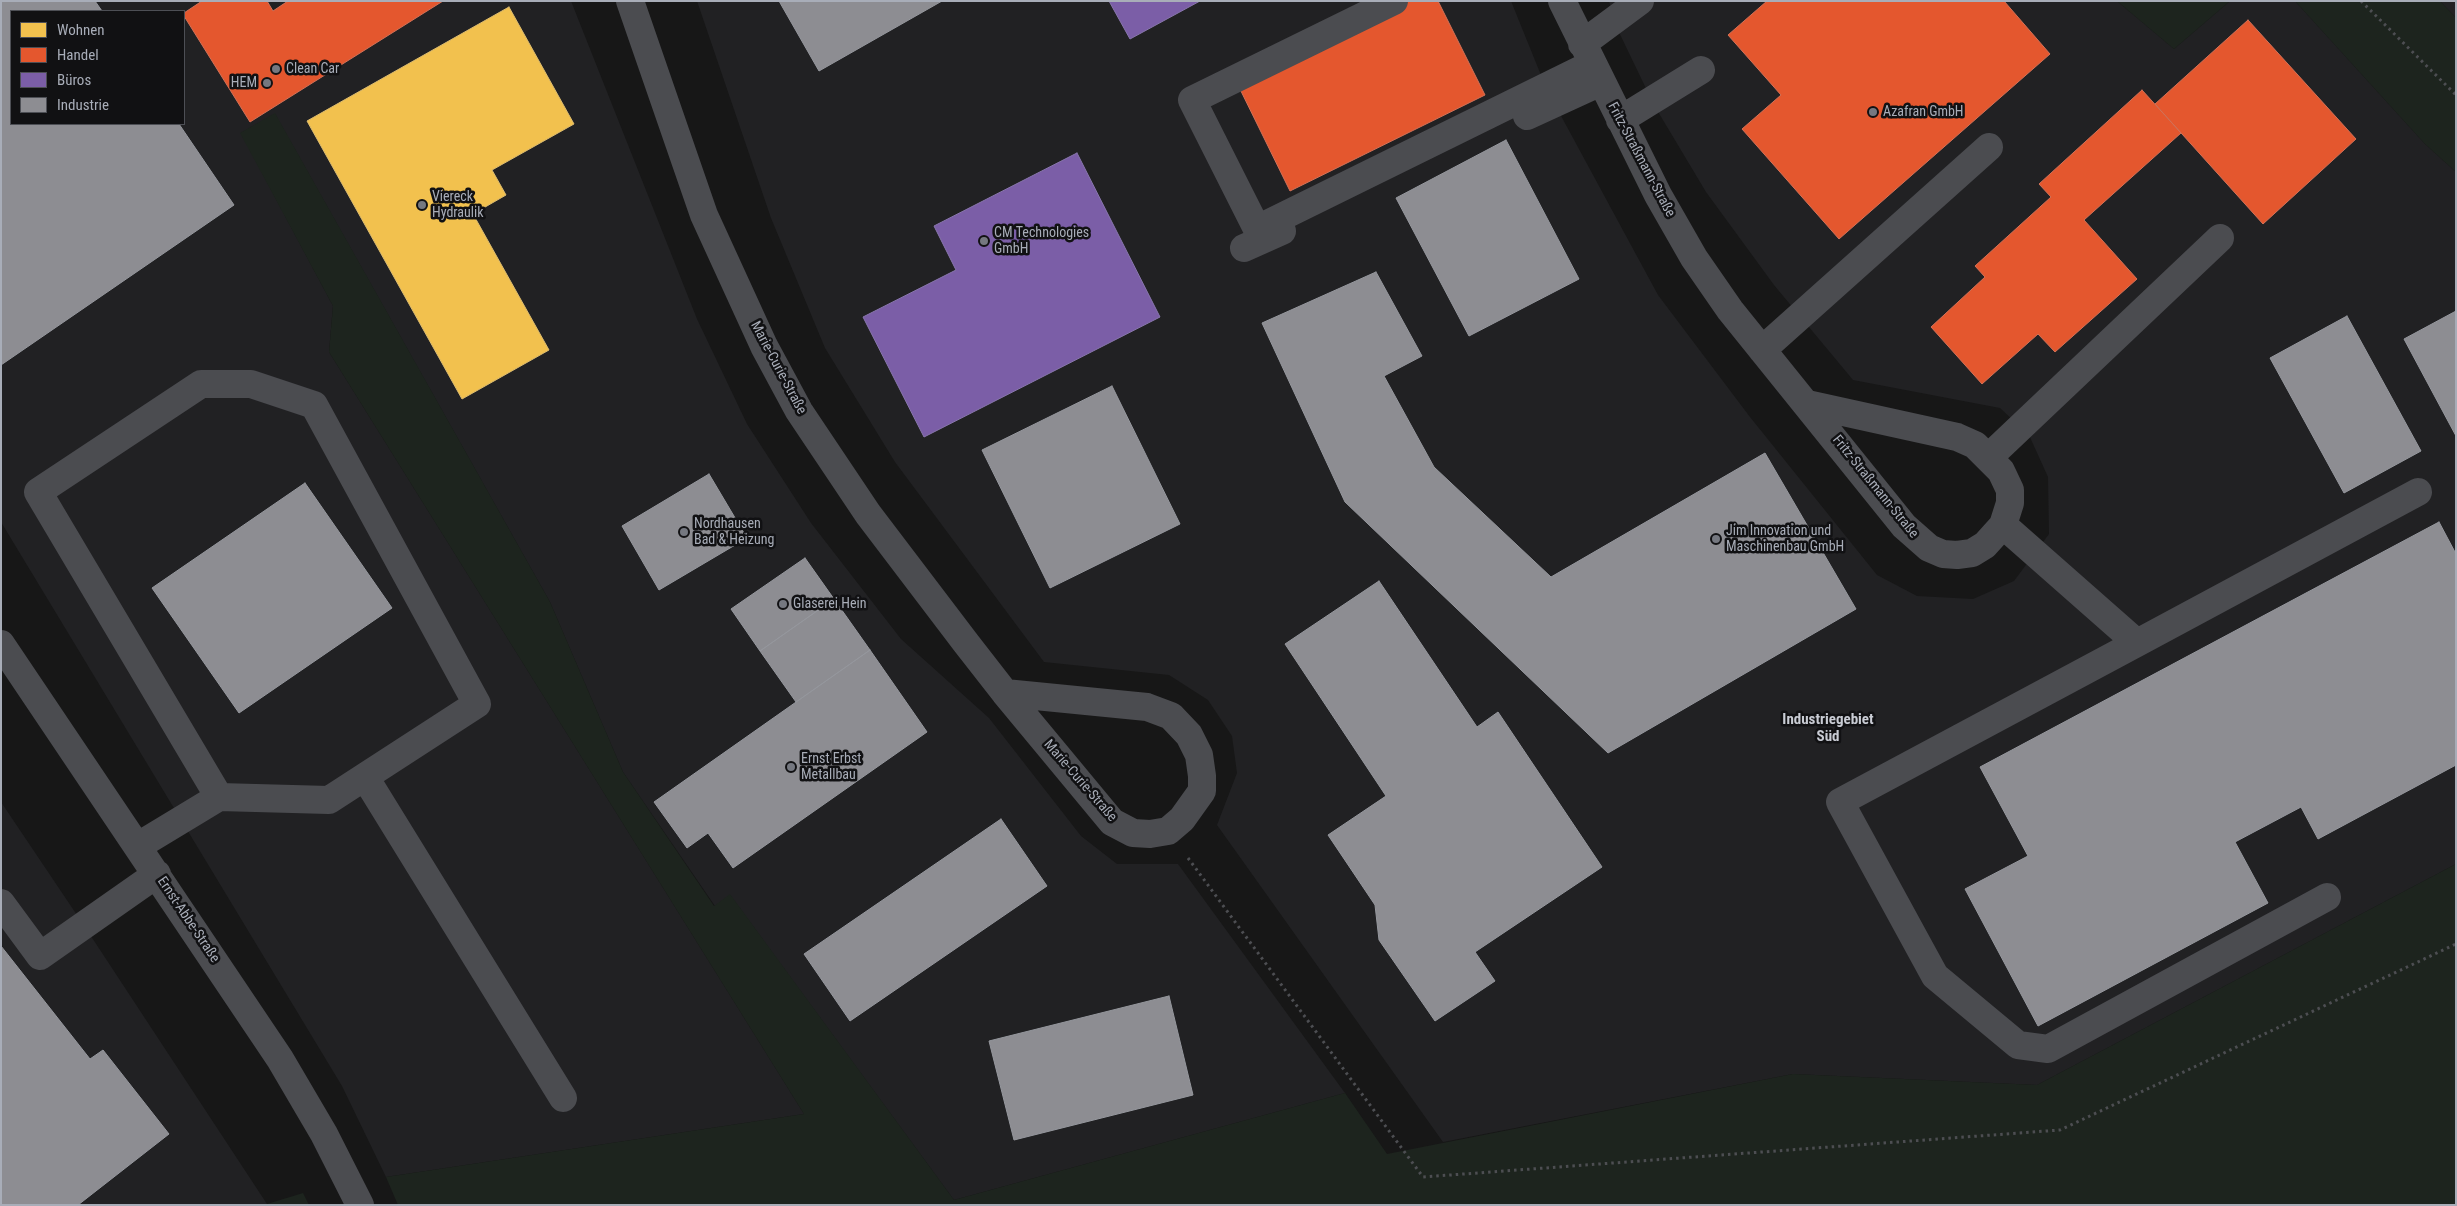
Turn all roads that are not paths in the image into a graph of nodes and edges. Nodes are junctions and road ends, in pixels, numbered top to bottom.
1 (630, 1) edge
2 (1394, 1) edge
3 (1562, 1) edge
4 (1640, 1) edge
5 (1591, 64) junction
6 (1701, 70) dead end
7 (1620, 120) junction
8 (1989, 147) dead end
9 (2220, 238) dead end
10 (1244, 248) dead end
11 (1762, 350) junction
12 (1807, 404) junction
13 (1989, 457) junction
14 (2418, 492) dead end
15 (2003, 526) junction
16 (2138, 643) junction
17 (1, 644) edge
18 (1005, 693) junction
19 (365, 777) junction
20 (219, 797) junction
21 (138, 846) junction
22 (157, 874) junction
23 (2328, 897) dead end
24 (1, 902) edge
25 (563, 1098) dead end
26 (360, 1205) edge

1 - 18 street, Marie-Curie-Straße
2 - 5 street
3 - 5 street, Fritz-Straßmann-Straße
4 - 5 street
5 - 7 street, Fritz-Straßmann-Straße
5 - 10 street
6 - 7 street
7 - 11 street, Fritz-Straßmann-Straße
8 - 11 street
9 - 13 street
11 - 12 street, Fritz-Straßmann-Straße
12 - 13 street, Fritz-Straßmann-Straße
12 - 15 street, Fritz-Straßmann-Straße
13 - 15 street, Fritz-Straßmann-Straße
14 - 16 street
15 - 16 street
16 - 23 street
17 - 21 street, Ernst-Abbe-Straße
18 - 18 street, Marie-Curie-Straße
19 - 20 street
19 - 20 street
19 - 25 street
20 - 21 street
21 - 22 street, Ernst-Abbe-Straße
22 - 24 street
22 - 26 street, Ernst-Abbe-Straße

